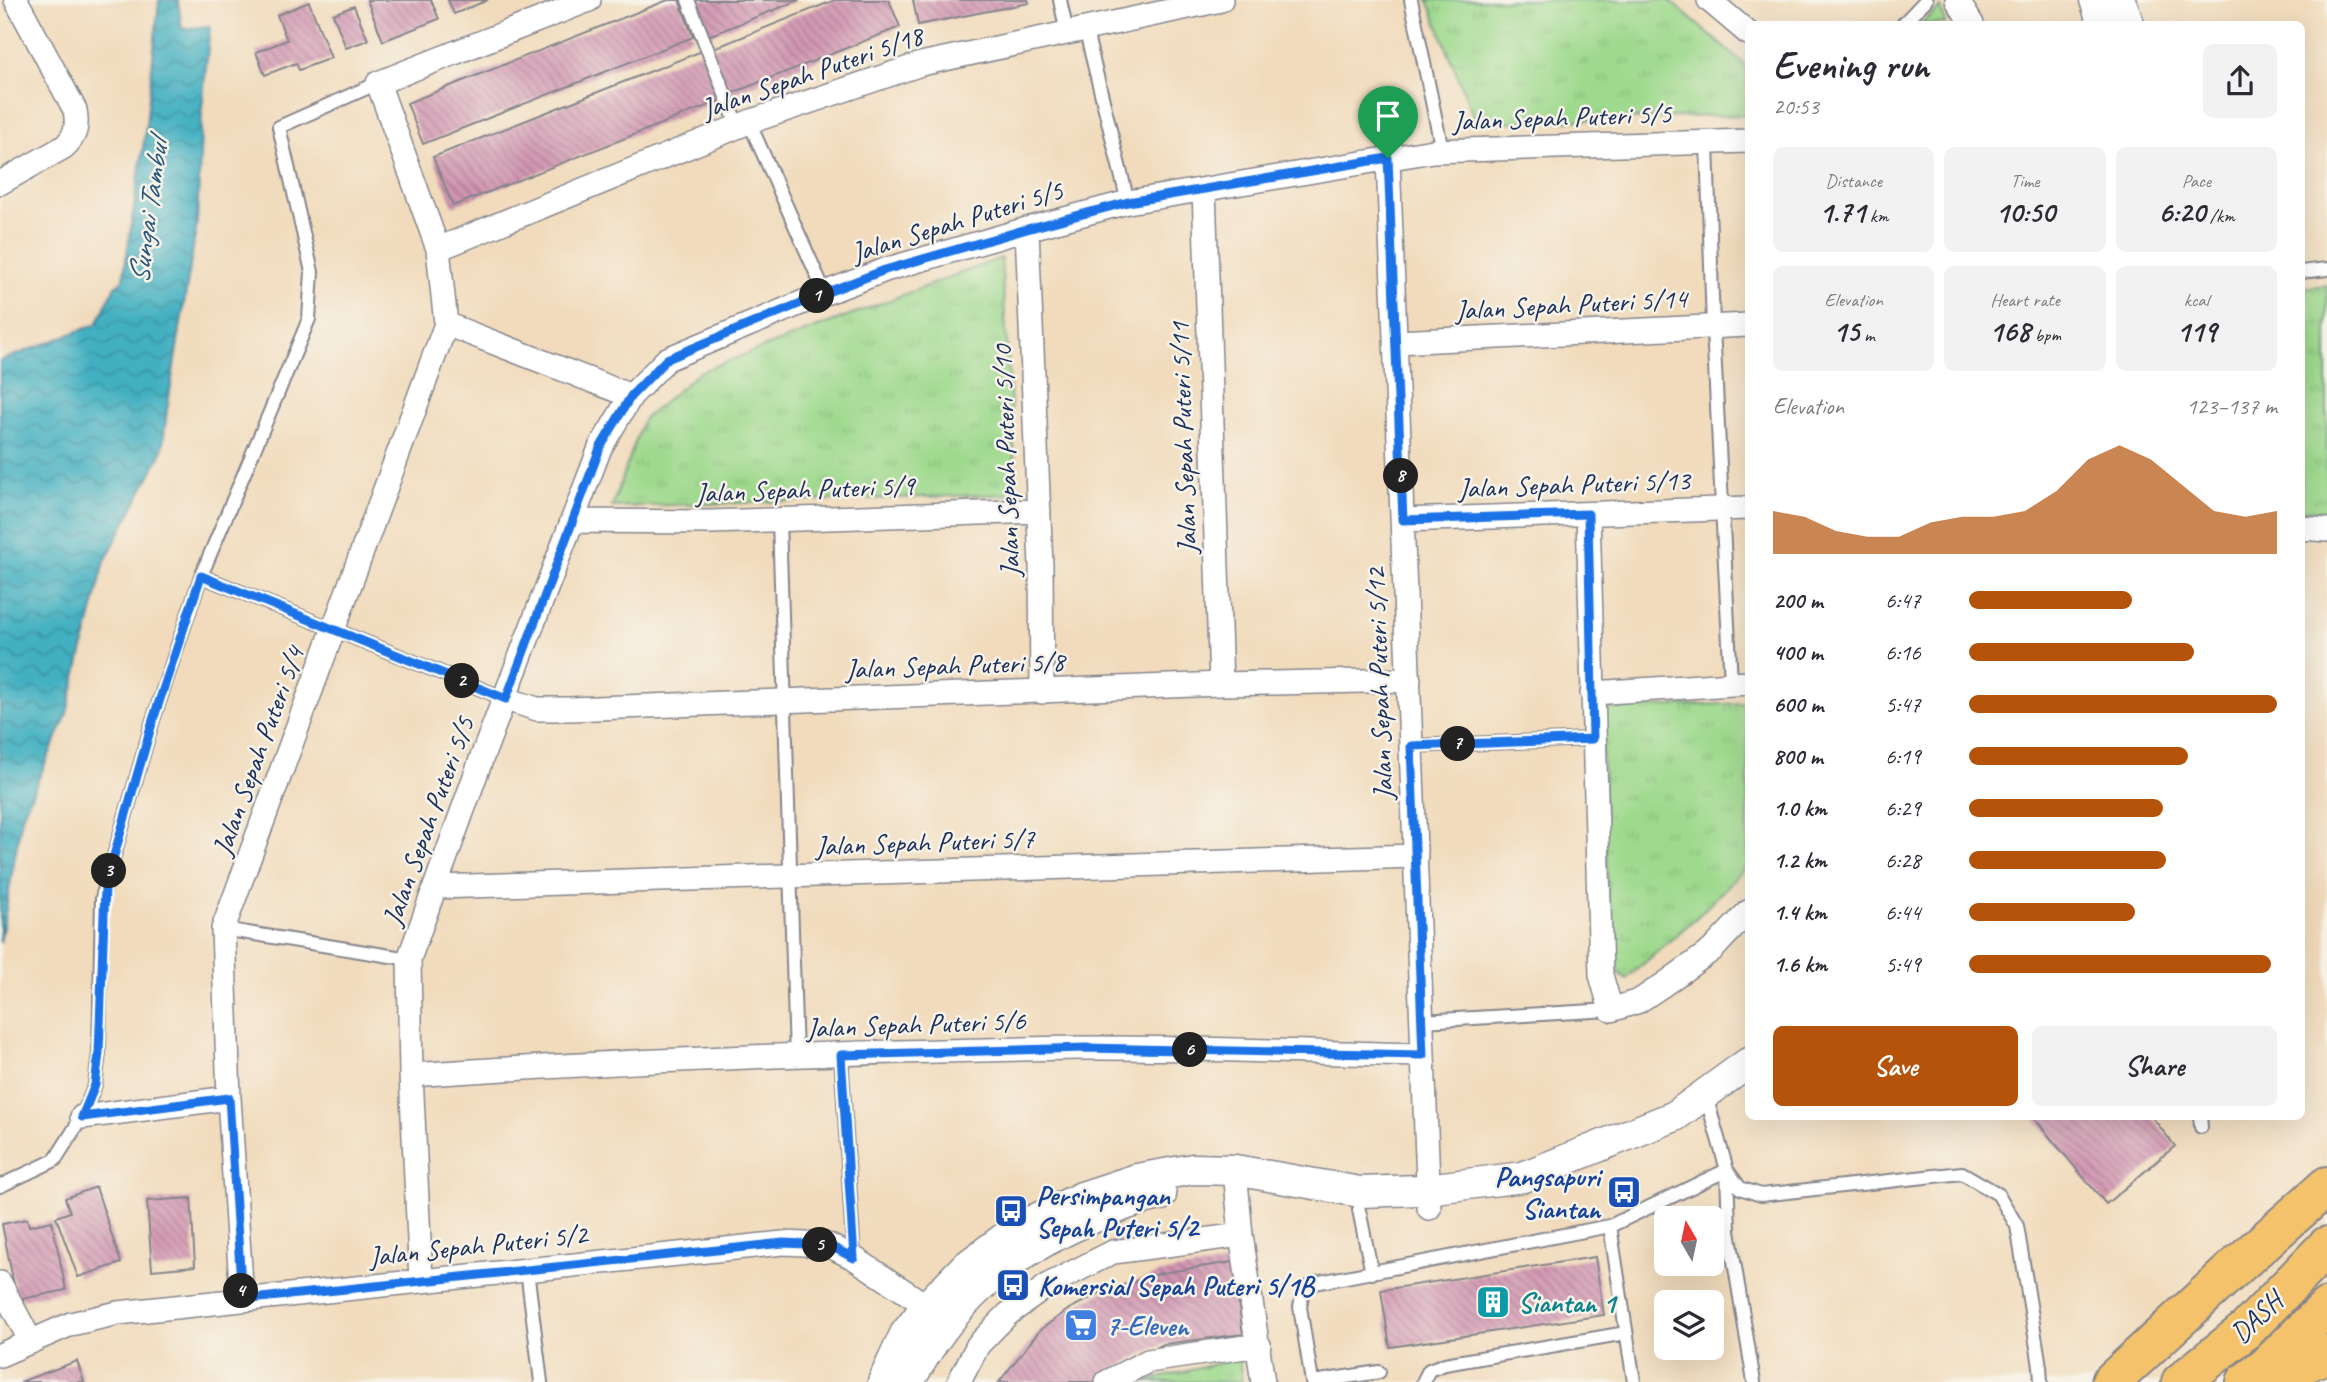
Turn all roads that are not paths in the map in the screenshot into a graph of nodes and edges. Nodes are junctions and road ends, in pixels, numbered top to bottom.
1 (16, 0) edge
2 (589, 0) edge
3 (688, 0) edge
4 (1060, 0) edge
5 (1221, 0) edge
6 (1411, 0) edge
7 (1709, 0) edge
8 (1926, 0) edge
9 (1956, 0) edge
10 (2095, 0) edge
11 (2120, 0) edge
12 (1906, 21) edge
13 (1970, 21) edge
14 (2103, 21) edge
15 (2128, 21) edge
16 (1076, 30) junction
17 (1745, 30) edge
18 (378, 83) junction
19 (743, 125) junction
20 (1745, 141) edge
21 (1707, 143) junction
22 (1442, 150) junction
23 (1388, 158) junction
24 (1, 181) edge
25 (1204, 190) junction
26 (1128, 202) junction
27 (1027, 229) junction
28 (439, 249) junction
29 (2327, 269) edge
30 (2305, 272) edge
31 (825, 293) junction
32 (446, 324) junction
33 (1745, 325) edge
34 (1713, 327) junction
35 (1396, 342) junction
36 (631, 396) junction
37 (1745, 508) edge
38 (1724, 509) junction
39 (1039, 511) junction
40 (1588, 514) junction
41 (779, 520) junction
42 (1403, 520) junction
43 (572, 521) junction
44 (2305, 528) edge
45 (2327, 530) edge
46 (201, 576) junction
47 (334, 630) junction
48 (1409, 680) junction
49 (1740, 683) edge
50 (1220, 684) junction
51 (1042, 692) junction
52 (1592, 693) junction
53 (506, 699) junction
54 (785, 702) junction
55 (1593, 739) junction
56 (1411, 746) junction
57 (1416, 856) junction
58 (791, 876) junction
59 (436, 887) junction
60 (1745, 915) edge
61 (223, 929) junction
62 (409, 959) junction
63 (1611, 1010) junction
64 (1422, 1021) junction
65 (841, 1055) junction
66 (1423, 1055) junction
67 (796, 1057) junction
68 (1745, 1066) edge
69 (411, 1075) junction
70 (1745, 1089) edge
71 (229, 1098) junction
72 (1709, 1105) junction
73 (82, 1117) junction
74 (1727, 1170) junction
75 (1236, 1179) junction
76 (0, 1186) edge
77 (2327, 1186) edge
78 (1429, 1198) junction
79 (1359, 1210) junction
80 (1610, 1226) junction
81 (1241, 1235) junction
82 (2327, 1247) edge
83 (854, 1258) junction
84 (527, 1270) junction
85 (1371, 1273) junction
86 (421, 1281) junction
87 (0, 1283) edge
88 (242, 1300) junction
89 (2327, 1307) edge
90 (938, 1313) junction
91 (1626, 1333) junction
92 (31, 1342) junction
93 (1259, 1345) junction
94 (2327, 1354) edge
95 (0, 1355) edge
96 (1379, 1372) dead end
97 (2114, 1379) edge
98 (541, 1382) edge
99 (883, 1382) edge
100 (909, 1382) edge
101 (959, 1382) edge
102 (1107, 1382) edge
103 (1264, 1382) edge
104 (1312, 1382) edge
105 (1423, 1382) edge
106 (1634, 1382) edge
107 (1754, 1382) edge
108 (2040, 1382) edge
109 (2181, 1382) edge
110 (2246, 1382) edge
111 (2266, 1382) edge

1 - 24 street
2 - 18 street
3 - 19 lane
4 - 16 lane
5 - 16 street, Jalan Sepah Puteri 5/18
6 - 22 lane
7 - 17 street
8 - 12 lane
9 - 13 street
10 - 14 street
11 - 15 street
16 - 19 street, Jalan Sepah Puteri 5/18
16 - 26 lane
18 - 28 street, Jalan Sepah Puteri 5/4
18 - 46 lane
19 - 28 street, Jalan Sepah Puteri 5/18
19 - 31 lane
20 - 21 street, Jalan Sepah Puteri 5/5
21 - 22 street, Jalan Sepah Puteri 5/5
21 - 34 lane
22 - 23 street, Jalan Sepah Puteri 5/5
23 - 25 street, Jalan Sepah Puteri 5/5
23 - 35 street, Jalan Sepah Puteri 5/12
25 - 26 street, Jalan Sepah Puteri 5/5
25 - 50 street, Jalan Sepah Puteri 5/11
26 - 27 street, Jalan Sepah Puteri 5/5
27 - 31 street, Jalan Sepah Puteri 5/5
27 - 39 street, Jalan Sepah Puteri 5/10
28 - 32 street, Jalan Sepah Puteri 5/4
29 - 30 lane
31 - 36 street, Jalan Sepah Puteri 5/5
32 - 36 street
32 - 47 street, Jalan Sepah Puteri 5/4
33 - 34 street, Jalan Sepah Puteri 5/14
34 - 35 street, Jalan Sepah Puteri 5/14
34 - 38 lane
35 - 42 street, Jalan Sepah Puteri 5/12
36 - 43 street, Jalan Sepah Puteri 5/5
37 - 38 street, Jalan Sepah Puteri 5/13
38 - 40 street, Jalan Sepah Puteri 5/13
38 - 49 lane
39 - 41 street, Jalan Sepah Puteri 5/9
39 - 51 street, Jalan Sepah Puteri 5/10
40 - 42 street, Jalan Sepah Puteri 5/13
40 - 52 street
41 - 43 street, Jalan Sepah Puteri 5/9
41 - 54 lane
42 - 48 street, Jalan Sepah Puteri 5/12
43 - 53 street, Jalan Sepah Puteri 5/5
44 - 45 street
46 - 47 lane
46 - 73 lane
47 - 53 lane
47 - 61 street, Jalan Sepah Puteri 5/4
48 - 50 street, Jalan Sepah Puteri 5/8
48 - 56 street, Jalan Sepah Puteri 5/12
49 - 52 street
50 - 51 street, Jalan Sepah Puteri 5/8
51 - 54 street, Jalan Sepah Puteri 5/8
52 - 55 street
53 - 54 street, Jalan Sepah Puteri 5/8
53 - 59 street, Jalan Sepah Puteri 5/5
54 - 58 lane
55 - 56 lane
55 - 63 street
56 - 57 street, Jalan Sepah Puteri 5/12
57 - 58 street, Jalan Sepah Puteri 5/7
57 - 64 street, Jalan Sepah Puteri 5/12
58 - 59 street, Jalan Sepah Puteri 5/7
58 - 67 lane
59 - 62 street, Jalan Sepah Puteri 5/5
60 - 63 street
61 - 62 lane
61 - 71 street, Jalan Sepah Puteri 5/4
62 - 69 street, Jalan Sepah Puteri 5/5
63 - 64 lane
64 - 66 street, Jalan Sepah Puteri 5/12
65 - 66 street, Jalan Sepah Puteri 5/6
65 - 67 street, Jalan Sepah Puteri 5/6
65 - 83 lane
66 - 78 street, Jalan Sepah Puteri 5/12
67 - 69 street, Jalan Sepah Puteri 5/6
68 - 72 street
69 - 86 street, Jalan Sepah Puteri 5/5
70 - 72 street
71 - 73 street
71 - 88 street, Jalan Sepah Puteri 5/4
72 - 74 lane
72 - 78 street
73 - 76 lane
74 - 80 lane
74 - 107 lane
74 - 108 lane
75 - 78 street
75 - 79 street
75 - 81 street
75 - 90 street
77 - 97 highway
78 - 79 street
79 - 85 lane
80 - 85 lane
80 - 91 lane
81 - 93 street
81 - 101 street
82 - 109 highway, DASH
83 - 84 street, Jalan Sepah Puteri 5/2
83 - 90 street, Jalan Sepah Puteri 5/2
84 - 86 street, Jalan Sepah Puteri 5/2
84 - 98 lane
85 - 104 lane
86 - 88 street, Jalan Sepah Puteri 5/2
87 - 92 street
88 - 92 street, Jalan Sepah Puteri 5/2
89 - 110 highway, DASH
90 - 99 street
90 - 100 street
91 - 105 lane
91 - 106 lane
92 - 95 street, Jalan Sepah Puteri 5/2
93 - 102 street
93 - 103 street
94 - 111 main road
96 - 104 lane

